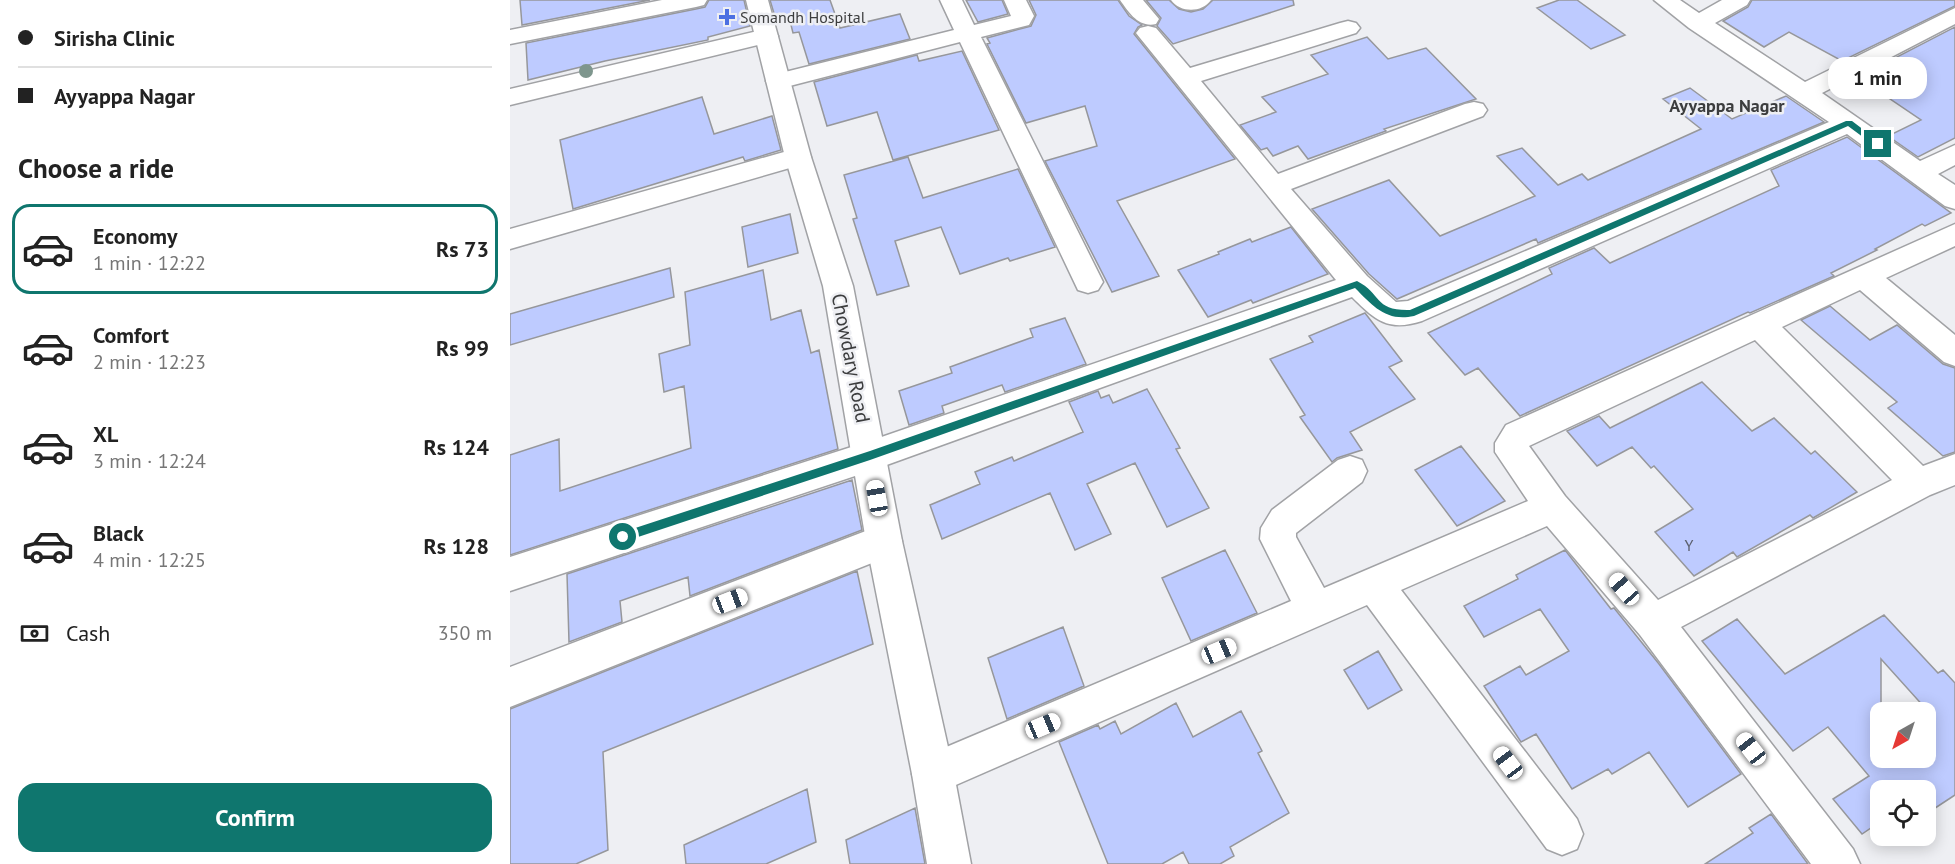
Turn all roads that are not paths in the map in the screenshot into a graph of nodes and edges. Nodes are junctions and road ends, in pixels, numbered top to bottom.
1 (696, 0) edge
2 (757, 0) edge
3 (951, 0) edge
4 (1015, 0) edge
5 (1131, 0) edge
6 (1182, 0) edge
7 (1200, 0) edge
8 (1665, 0) edge
9 (1738, 0) edge
10 (1955, 15) edge
11 (1697, 23) junction
12 (1348, 27) dead end
13 (968, 33) junction
14 (766, 36) junction
15 (510, 37) edge
16 (1185, 78) junction
17 (778, 81) junction
18 (1803, 93) junction
19 (510, 97) edge
20 (1474, 110) dead end
21 (1849, 123) junction
22 (1955, 154) edge
23 (798, 157) junction
24 (1918, 173) junction
25 (1273, 186) junction
26 (1955, 199) edge
27 (1955, 234) edge
28 (510, 239) edge
29 (1864, 277) junction
30 (1088, 282) dead end
31 (1357, 284) junction
32 (1760, 325) junction
33 (1955, 353) edge
34 (870, 456) junction
35 (1955, 469) edge
36 (1350, 471) dead end
37 (1918, 484) junction
38 (1553, 507) junction
39 (884, 541) junction
40 (510, 574) edge
41 (1374, 584) junction
42 (1315, 609) junction
43 (1653, 622) junction
44 (510, 687) edge
45 (933, 774) junction
46 (1562, 834) dead end
47 (949, 864) edge
48 (1838, 864) edge

1 - 15 street
2 - 14 street, Chowdary Road
3 - 13 street
4 - 13 street
5 - 16 street
6 - 7 street
8 - 11 street
9 - 11 street
10 - 18 street
11 - 18 street
12 - 16 street
13 - 17 street
13 - 30 street
14 - 17 street, Chowdary Road
14 - 19 street
16 - 25 street
17 - 23 street, Chowdary Road
18 - 21 street
20 - 25 street
21 - 24 street
21 - 31 street
22 - 24 street
23 - 28 street
23 - 34 street, Chowdary Road
24 - 26 street
25 - 31 street
27 - 29 street
29 - 32 street
29 - 33 street
31 - 34 street
32 - 37 street
32 - 38 street
34 - 39 street, Chowdary Road
34 - 40 street
35 - 37 street
36 - 42 street
37 - 43 street
38 - 41 street
38 - 43 street
39 - 44 street
39 - 45 street, Chowdary Road
41 - 42 street
41 - 46 street
42 - 45 street
43 - 48 street
45 - 47 street, Chowdary Road

